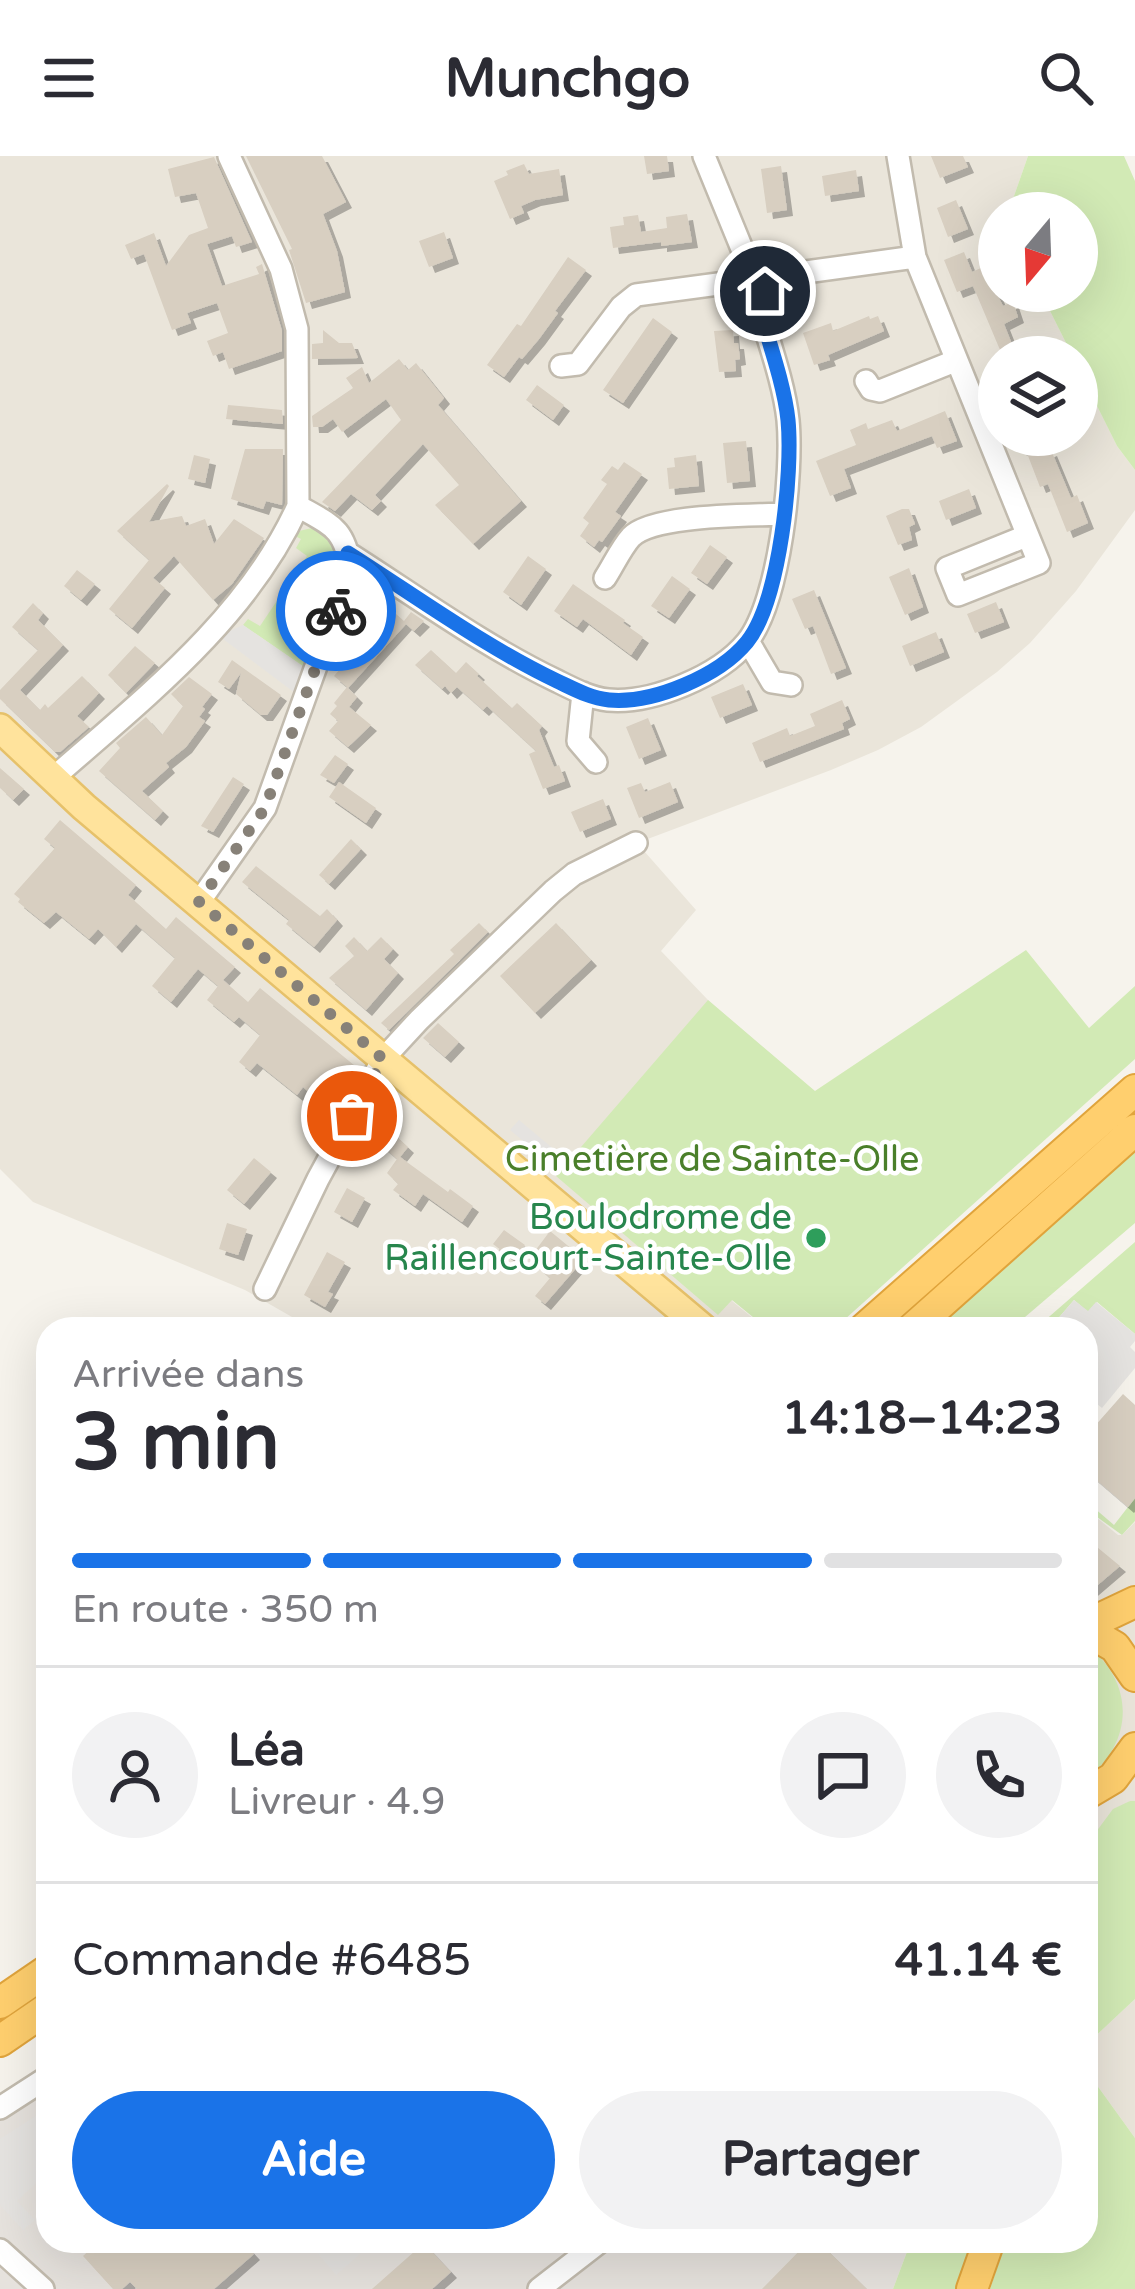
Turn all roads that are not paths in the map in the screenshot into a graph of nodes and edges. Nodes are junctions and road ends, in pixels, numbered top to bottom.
1 (229, 156) edge
2 (704, 156) edge
3 (898, 156) edge
4 (915, 257) junction
5 (747, 261) junction
6 (769, 277) junction
7 (733, 282) junction
8 (756, 297) junction
9 (955, 361) junction
10 (561, 366) dead end
11 (866, 381) dead end
12 (298, 506) junction
13 (784, 514) junction
14 (1026, 536) dead end
15 (348, 553) junction
16 (605, 578) dead end
17 (748, 641) junction
18 (791, 685) dead end
19 (583, 693) junction
20 (0, 728) edge
21 (596, 762) dead end
22 (52, 779) junction
23 (636, 843) dead end
24 (199, 902) junction
25 (383, 1059) junction
26 (1135, 1090) edge
27 (1135, 1130) edge
28 (265, 1289) dead end
29 (690, 1317) edge
30 (878, 1317) edge
31 (925, 1317) edge
32 (1135, 1602) edge
33 (1098, 1620) edge
34 (1098, 1635) edge
35 (1135, 1676) edge
36 (1135, 1748) edge
37 (1103, 1788) edge
38 (36, 1978) edge
39 (0, 2003) edge
40 (36, 2016) edge
41 (0, 2041) edge
42 (36, 2085) edge
43 (0, 2108) edge
44 (0, 2250) edge
45 (586, 2253) edge
46 (985, 2253) edge
47 (43, 2289) edge
48 (539, 2289) edge
49 (972, 2289) edge

1 - 12 street
2 - 5 street
3 - 4 street
4 - 6 street
4 - 9 street
5 - 6 street
5 - 7 street
6 - 8 street
7 - 8 street
7 - 10 street
8 - 13 street
9 - 11 street
9 - 14 street
12 - 15 street
12 - 22 street
13 - 16 street
13 - 17 street
15 - 19 street
15 - 24 street
17 - 18 street
17 - 19 street
19 - 21 street
20 - 22 main road
22 - 24 main road
23 - 25 street
24 - 25 main road
25 - 28 street
25 - 29 main road
26 - 30 highway
27 - 31 highway
32 - 33 highway
34 - 35 highway
36 - 37 highway
38 - 39 highway
40 - 41 highway
42 - 43 street
44 - 47 street
45 - 48 street
46 - 49 highway

